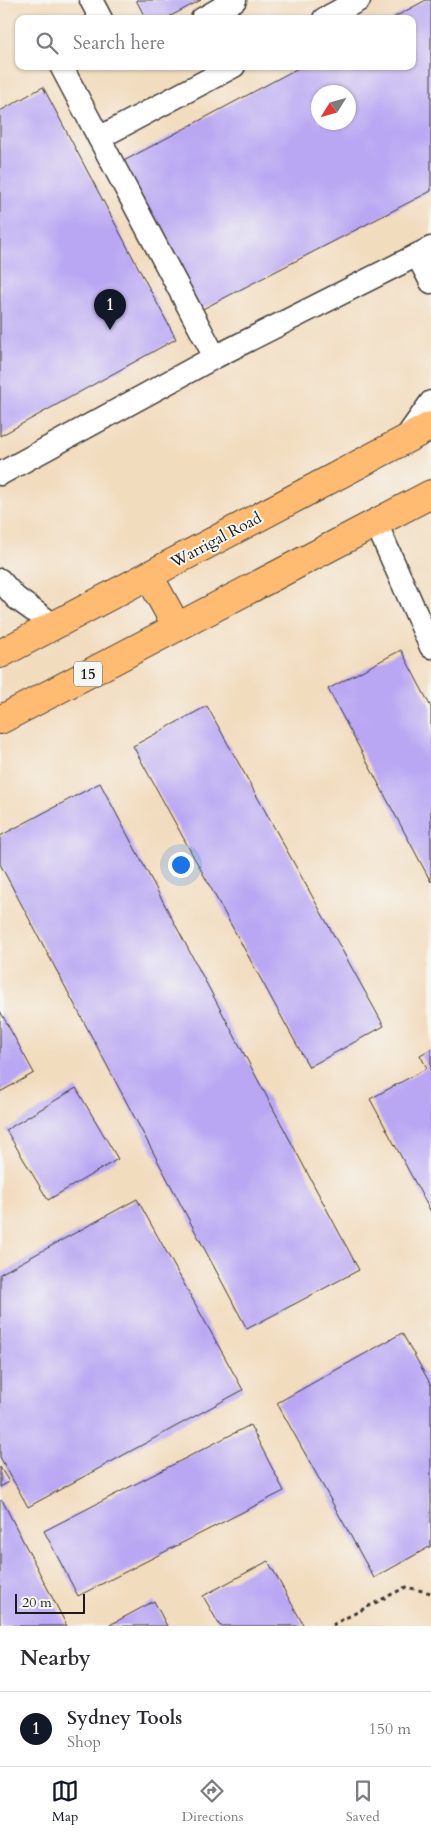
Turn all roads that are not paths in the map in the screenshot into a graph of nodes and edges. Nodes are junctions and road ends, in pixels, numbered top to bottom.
1 (91, 0) edge
2 (235, 0) edge
3 (359, 0) edge
4 (99, 15) edge
5 (209, 15) edge
6 (331, 15) edge
7 (63, 70) edge
8 (226, 70) edge
9 (99, 138) junction
10 (424, 252) edge
11 (431, 282) edge
12 (215, 357) junction
13 (431, 402) edge
14 (431, 426) edge
15 (404, 440) junction
16 (0, 474) edge
17 (431, 494) edge
18 (376, 523) junction
19 (149, 576) junction
20 (0, 580) edge
21 (55, 626) junction
22 (177, 627) junction
23 (431, 647) edge
24 (0, 654) edge
25 (0, 720) edge

1 - 4 street
2 - 5 street
3 - 6 street
7 - 9 street
8 - 9 street
9 - 12 street
10 - 11 street
10 - 12 street
12 - 16 street
13 - 15 street
14 - 15 highway, Warrigal Road
15 - 19 highway, Warrigal Road
17 - 18 highway, 15
18 - 22 highway, 15
18 - 23 street
19 - 21 highway, Warrigal Road
19 - 22 highway
20 - 21 street
21 - 24 highway, Warrigal Road
22 - 25 highway, 15

